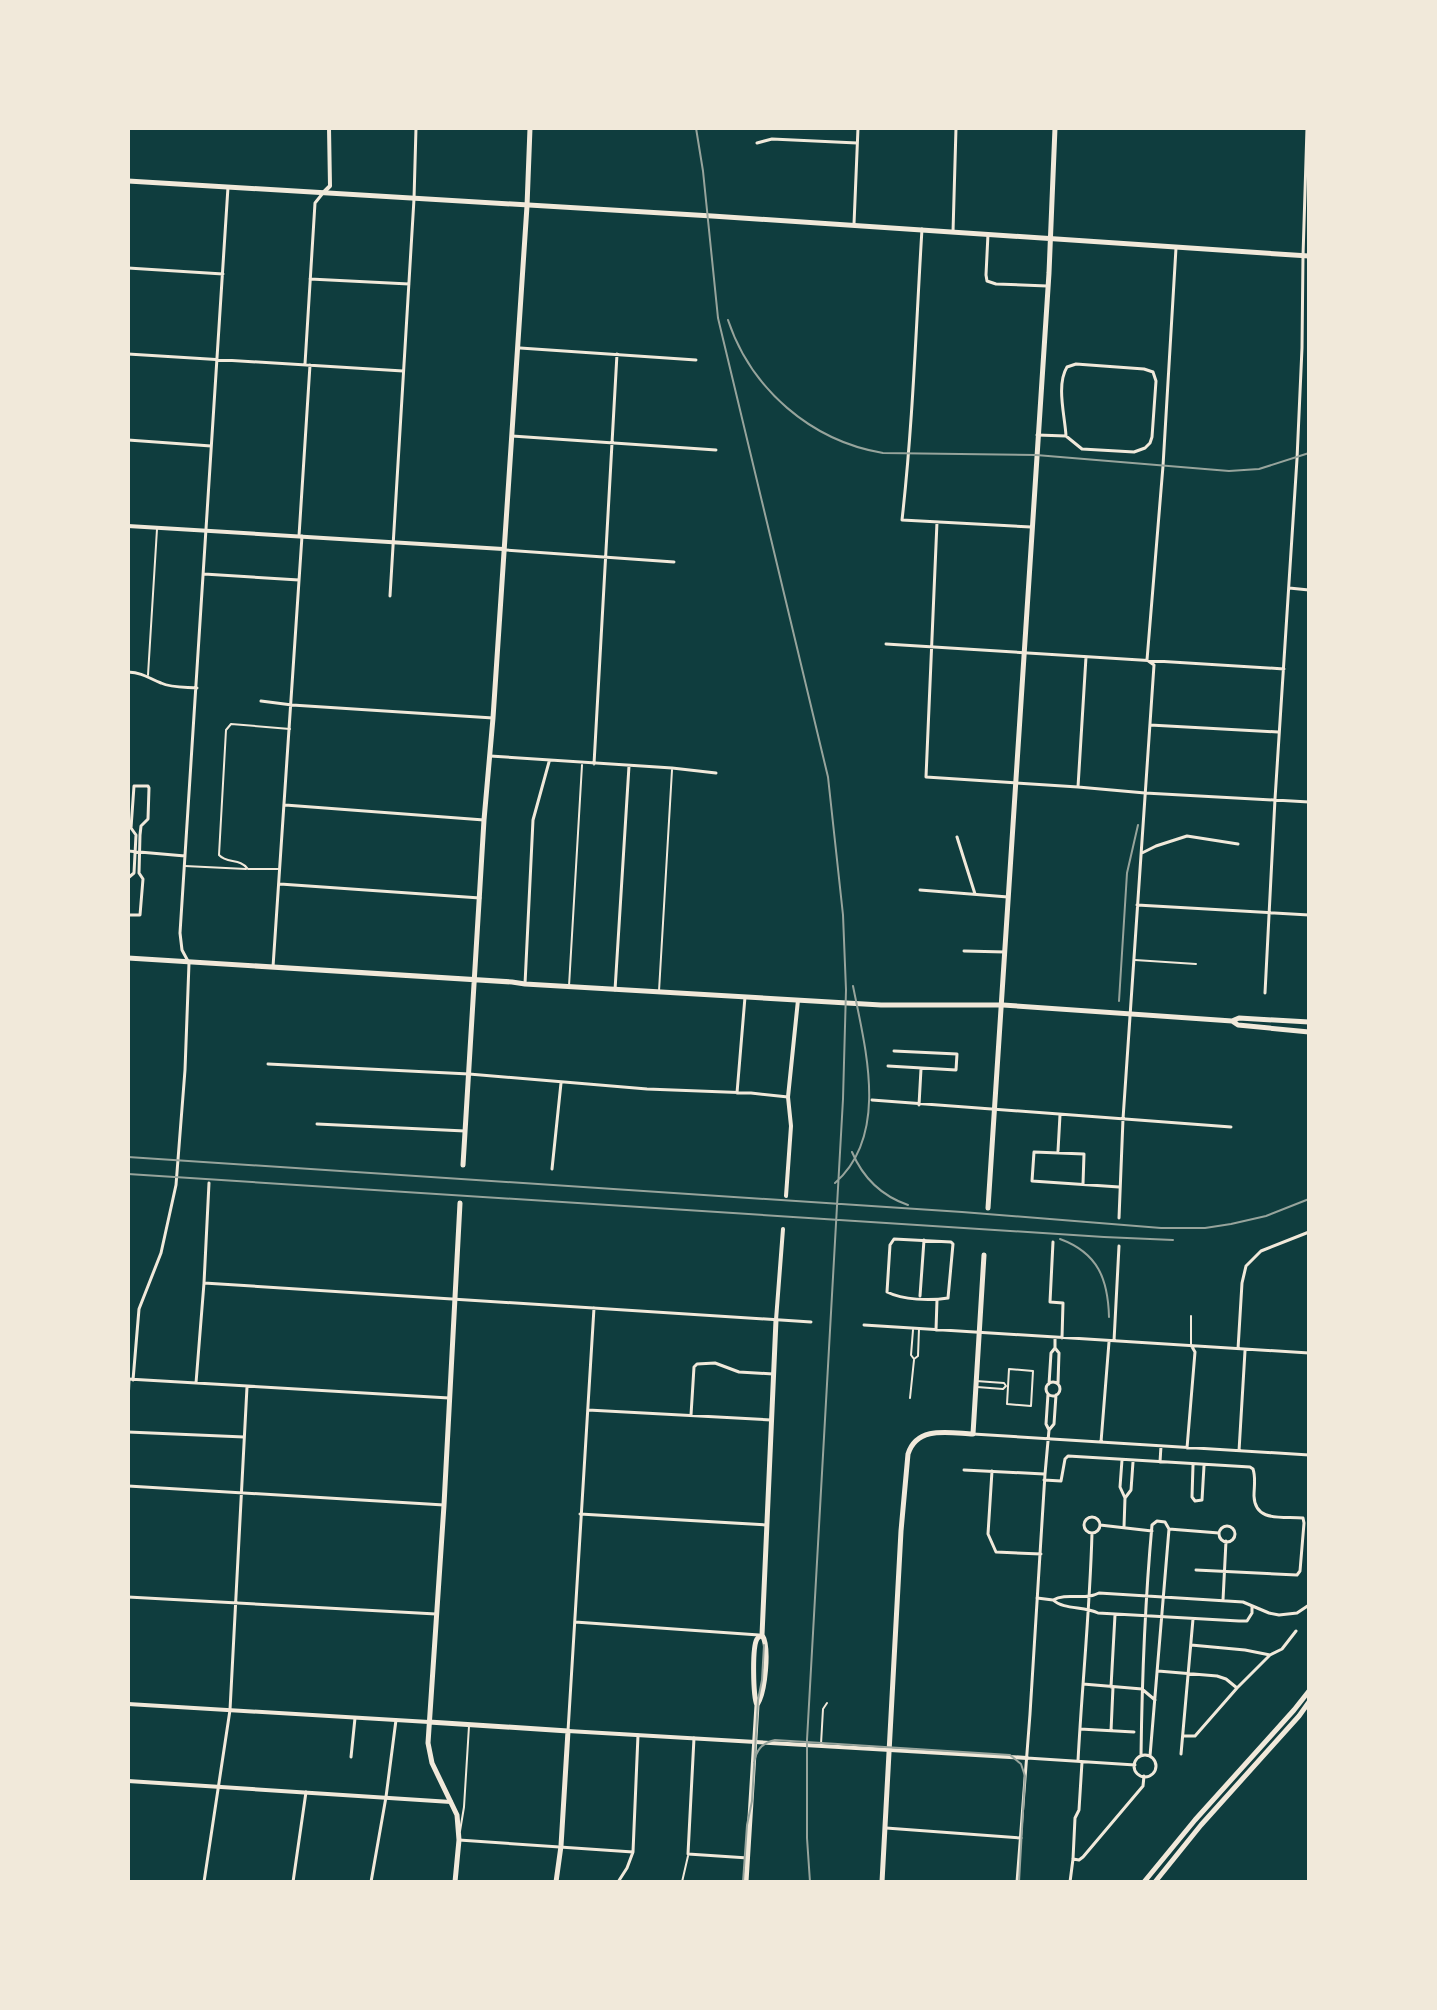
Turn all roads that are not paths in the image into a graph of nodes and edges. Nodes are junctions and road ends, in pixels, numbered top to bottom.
1 (329, 128) edge
2 (416, 128) edge
3 (530, 128) edge
4 (858, 128) edge
5 (956, 128) edge
6 (1055, 128) edge
7 (1307, 128) edge
8 (757, 143) dead end
9 (857, 143) junction
10 (128, 181) edge
11 (228, 187) junction
12 (323, 193) junction
13 (414, 199) junction
14 (527, 206) junction
15 (854, 226) junction
16 (922, 229) junction
17 (953, 232) junction
18 (988, 234) junction
19 (1051, 239) junction
20 (1176, 247) junction
21 (1306, 256) edge
22 (128, 268) edge
23 (223, 274) junction
24 (310, 279) junction
25 (409, 284) junction
26 (1048, 286) junction
27 (517, 348) junction
28 (1302, 348) junction
29 (1309, 349) edge
30 (128, 354) edge
31 (617, 354) junction
32 (217, 359) junction
33 (696, 360) dead end
34 (307, 365) junction
35 (403, 371) junction
36 (1037, 435) junction
37 (511, 436) junction
38 (1066, 436) junction
39 (128, 440) edge
40 (612, 442) junction
41 (211, 446) junction
42 (716, 450) dead end
43 (937, 522) junction
44 (128, 526) edge
45 (1032, 527) junction
46 (157, 528) junction
47 (207, 530) junction
48 (301, 536) junction
49 (393, 542) junction
50 (503, 549) junction
51 (605, 557) junction
52 (674, 562) dead end
53 (204, 574) junction
54 (299, 580) junction
55 (1289, 588) junction
56 (1309, 590) edge
57 (390, 596) dead end
58 (886, 644) dead end
59 (931, 646) junction
60 (1024, 652) junction
61 (1086, 657) junction
62 (1147, 660) junction
63 (1284, 669) junction
64 (128, 672) edge
65 (148, 676) junction
66 (197, 688) junction
67 (261, 701) dead end
68 (292, 705) junction
69 (493, 718) junction
70 (1150, 725) junction
71 (290, 729) junction
72 (1279, 732) junction
73 (490, 756) junction
74 (549, 761) junction
75 (582, 763) junction
76 (594, 764) junction
77 (629, 766) junction
78 (672, 768) junction
79 (716, 773) dead end
80 (1015, 783) junction
81 (1078, 787) junction
82 (1145, 793) junction
83 (1275, 799) junction
84 (1309, 802) edge
85 (285, 805) junction
86 (484, 820) junction
87 (138, 835) junction
88 (957, 837) dead end
89 (1238, 844) dead end
90 (128, 851) edge
91 (137, 852) junction
92 (1142, 853) junction
93 (185, 856) junction
94 (185, 865) junction
95 (248, 869) junction
96 (280, 869) junction
97 (136, 873) junction
98 (128, 878) edge
99 (279, 884) junction
100 (920, 890) dead end
101 (975, 894) junction
102 (1008, 897) junction
103 (480, 898) junction
104 (1137, 905) junction
105 (1270, 913) junction
106 (128, 915) edge
107 (1309, 915) edge
108 (964, 951) dead end
109 (1005, 952) junction
110 (128, 958) edge
111 (1134, 960) junction
112 (189, 963) junction
113 (1196, 964) dead end
114 (273, 967) junction
115 (474, 980) junction
116 (525, 984) junction
117 (569, 987) junction
118 (615, 990) junction
119 (659, 992) junction
120 (1265, 993) dead end
121 (745, 997) junction
122 (798, 1000) junction
123 (1003, 1005) junction
124 (1131, 1015) junction
125 (1232, 1021) junction
126 (1309, 1022) edge
127 (1309, 1032) edge
128 (894, 1051) dead end
129 (268, 1064) dead end
130 (888, 1066) dead end
131 (921, 1068) junction
132 (469, 1074) junction
133 (561, 1083) junction
134 (737, 1093) junction
135 (788, 1097) junction
136 (872, 1100) dead end
137 (919, 1105) junction
138 (994, 1110) junction
139 (1060, 1115) junction
140 (1123, 1119) junction
141 (317, 1124) dead end
142 (1231, 1127) dead end
143 (465, 1131) junction
144 (1058, 1152) junction
145 (463, 1165) dead end
146 (552, 1169) dead end
147 (209, 1183) dead end
148 (1083, 1184) junction
149 (1121, 1188) junction
150 (786, 1196) dead end
151 (460, 1203) dead end
152 (988, 1208) dead end
153 (1119, 1218) dead end
154 (783, 1229) dead end
155 (1309, 1232) edge
156 (924, 1240) junction
157 (1053, 1242) dead end
158 (1119, 1246) dead end
159 (984, 1255) dead end
160 (204, 1283) junction
161 (920, 1298) junction
162 (455, 1299) junction
163 (937, 1300) junction
164 (594, 1308) junction
165 (1191, 1316) dead end
166 (776, 1320) junction
167 (811, 1322) dead end
168 (864, 1325) dead end
169 (913, 1328) junction
170 (919, 1329) junction
171 (936, 1330) junction
172 (980, 1333) junction
173 (1055, 1337) junction
174 (1062, 1338) junction
175 (1112, 1341) junction
176 (1191, 1345) junction
177 (1055, 1348) junction
178 (1238, 1349) junction
179 (1245, 1349) junction
180 (1309, 1353) edge
181 (914, 1359) junction
182 (773, 1374) junction
183 (130, 1380) edge
184 (196, 1383) junction
185 (976, 1384) junction
186 (1049, 1384) junction
187 (1058, 1385) junction
188 (1007, 1386) junction
189 (247, 1387) junction
190 (1048, 1394) junction
191 (1056, 1395) junction
192 (449, 1398) junction
193 (910, 1398) dead end
194 (128, 1402) edge
195 (588, 1410) junction
196 (691, 1415) junction
197 (771, 1420) junction
198 (1049, 1430) junction
199 (128, 1432) edge
200 (973, 1434) junction
201 (244, 1437) junction
202 (1048, 1438) junction
203 (1101, 1442) junction
204 (1161, 1446) junction
205 (1187, 1448) junction
206 (1239, 1451) junction
207 (1309, 1455) edge
208 (1122, 1460) junction
209 (1132, 1460) junction
210 (1160, 1462) junction
211 (1193, 1465) junction
212 (1204, 1465) junction
213 (964, 1470) dead end
214 (992, 1471) junction
215 (1045, 1474) junction
216 (1044, 1480) junction
217 (128, 1486) edge
218 (240, 1494) junction
219 (1125, 1498) junction
220 (444, 1505) junction
221 (580, 1514) junction
222 (767, 1525) junction
223 (1100, 1525) junction
224 (1124, 1527) junction
225 (1169, 1529) junction
226 (1152, 1531) junction
227 (1092, 1533) junction
228 (1219, 1533) junction
229 (1226, 1541) junction
230 (1041, 1554) junction
231 (1196, 1570) dead end
232 (1224, 1572) junction
233 (1148, 1596) junction
234 (128, 1597) edge
235 (1090, 1597) junction
236 (1037, 1598) junction
237 (1164, 1598) junction
238 (1053, 1600) junction
239 (1223, 1600) junction
240 (236, 1602) junction
241 (1309, 1605) edge
242 (1252, 1606) junction
243 (1088, 1608) junction
244 (1115, 1613) junction
245 (436, 1614) junction
246 (1145, 1615) junction
247 (1163, 1616) junction
248 (1193, 1619) junction
249 (575, 1622) junction
250 (1296, 1631) dead end
251 (762, 1635) junction
252 (1191, 1645) junction
253 (1270, 1655) junction
254 (1158, 1671) junction
255 (1189, 1674) junction
256 (1083, 1684) junction
257 (1112, 1687) junction
258 (1237, 1688) junction
259 (1142, 1689) junction
260 (1309, 1691) edge
261 (1155, 1701) junction
262 (1309, 1702) edge
263 (827, 1703) dead end
264 (128, 1704) edge
265 (757, 1705) junction
266 (230, 1710) junction
267 (355, 1718) junction
268 (396, 1720) junction
269 (429, 1722) junction
270 (469, 1726) junction
271 (1080, 1729) junction
272 (568, 1731) junction
273 (1111, 1731) junction
274 (1134, 1732) dead end
275 (638, 1735) junction
276 (1183, 1736) junction
277 (694, 1738) junction
278 (754, 1743) junction
279 (821, 1746) junction
280 (891, 1751) junction
281 (1181, 1754) dead end
282 (1141, 1756) junction
283 (1150, 1756) junction
284 (351, 1757) dead end
285 (1027, 1758) junction
286 (1080, 1762) junction
287 (1135, 1765) junction
288 (1144, 1776) junction
289 (128, 1781) edge
290 (219, 1787) junction
291 (306, 1792) junction
292 (386, 1797) junction
293 (451, 1802) junction
294 (886, 1828) junction
295 (1021, 1838) junction
296 (459, 1840) junction
297 (561, 1846) junction
298 (633, 1852) junction
299 (688, 1854) junction
300 (748, 1858) junction
301 (1073, 1859) junction
302 (204, 1882) edge
303 (293, 1882) edge
304 (371, 1882) edge
305 (455, 1882) edge
306 (556, 1882) edge
307 (618, 1882) edge
308 (682, 1882) edge
309 (746, 1882) edge
310 (882, 1882) edge
311 (1017, 1882) edge
312 (1070, 1882) edge
313 (1144, 1882) edge
314 (1155, 1882) edge

1 - 12 street
2 - 13 street
3 - 14 main road
4 - 9 street
5 - 17 street
6 - 19 main road
7 - 21 street
8 - 9 street
9 - 15 street
10 - 11 main road
11 - 12 main road
11 - 23 street
12 - 13 main road
12 - 24 street
13 - 14 main road
13 - 25 street
14 - 15 main road
14 - 27 main road
15 - 16 main road
16 - 17 main road
16 - 43 street
17 - 18 main road
18 - 19 main road
18 - 26 street
19 - 20 main road
19 - 26 main road
20 - 21 main road
20 - 62 street
21 - 28 street
22 - 23 street
23 - 32 street
24 - 25 street
24 - 34 street
25 - 35 street
26 - 36 main road
27 - 31 street
27 - 37 main road
28 - 29 street
28 - 55 street
30 - 32 street
31 - 33 street
31 - 40 street
32 - 34 street
32 - 41 street
34 - 35 street
34 - 48 street
35 - 49 street
36 - 38 street
36 - 45 main road
37 - 40 street
37 - 50 main road
38 - 38 street
39 - 41 street
40 - 42 street
40 - 51 street
41 - 47 street
43 - 45 street
43 - 59 street
44 - 46 street
45 - 60 main road
46 - 47 street
46 - 65 street
47 - 48 street
47 - 53 street
48 - 49 street
48 - 54 street
49 - 50 street
49 - 57 street
50 - 51 street
50 - 69 main road
51 - 52 street
51 - 76 street
53 - 54 street
53 - 66 street
54 - 68 street
55 - 56 street
55 - 63 street
58 - 59 street
59 - 60 street
59 - 80 street
60 - 61 street
60 - 80 main road
61 - 62 street
61 - 81 street
62 - 63 street
62 - 70 street
63 - 72 street
64 - 65 street
65 - 66 street
66 - 93 street
67 - 68 street
68 - 69 street
68 - 71 street
69 - 73 main road
70 - 72 street
70 - 82 street
71 - 85 street
71 - 95 street
72 - 83 street
73 - 74 street
73 - 86 main road
74 - 75 street
74 - 116 street
75 - 76 street
75 - 117 street
76 - 77 street
77 - 78 street
77 - 118 street
78 - 79 street
78 - 119 street
80 - 81 street
80 - 102 main road
81 - 82 street
82 - 83 street
82 - 92 street
83 - 84 street
83 - 105 street
85 - 86 street
85 - 96 street
86 - 103 main road
87 - 87 street
87 - 91 street
88 - 101 street
89 - 92 street
90 - 91 street
91 - 93 street
91 - 97 street
92 - 104 street
93 - 94 street
94 - 95 street
94 - 112 street
95 - 96 street
96 - 99 street
97 - 98 street
97 - 106 street
99 - 103 street
99 - 114 street
100 - 101 street
101 - 102 street
102 - 109 main road
103 - 115 main road
104 - 105 street
104 - 111 street
105 - 107 street
105 - 120 street
108 - 109 street
109 - 123 main road
110 - 112 main road
111 - 113 street
111 - 124 street
112 - 114 main road
112 - 183 street
114 - 115 main road
115 - 116 main road
115 - 132 main road
116 - 117 main road
117 - 118 main road
118 - 119 main road
119 - 121 main road
121 - 122 main road
121 - 134 street
122 - 123 main road
122 - 135 street
123 - 124 main road
123 - 138 main road
124 - 125 main road
124 - 140 street
125 - 126 main road
125 - 127 main road
128 - 131 street
129 - 132 street
130 - 131 street
131 - 137 street
132 - 133 street
132 - 143 main road
133 - 134 street
133 - 146 street
134 - 135 street
135 - 150 street
136 - 137 street
137 - 138 street
138 - 139 street
138 - 152 main road
139 - 140 street
139 - 144 street
140 - 142 street
140 - 149 street
141 - 143 street
143 - 145 main road
144 - 148 street
144 - 148 street
147 - 160 street
148 - 149 street
149 - 153 street
151 - 162 main road
154 - 166 street
155 - 178 street
156 - 161 street
156 - 161 street
156 - 163 street
157 - 174 street
158 - 175 street
159 - 172 main road
160 - 162 street
160 - 184 street
161 - 163 street
162 - 164 street
162 - 192 main road
163 - 171 street
164 - 166 street
164 - 195 street
165 - 176 street
166 - 167 street
166 - 182 main road
168 - 169 street
169 - 170 street
169 - 181 street
170 - 171 street
170 - 181 street
171 - 172 street
172 - 173 street
172 - 185 main road
173 - 174 street
173 - 177 street
174 - 175 street
175 - 176 street
175 - 203 street
176 - 178 street
176 - 205 street
177 - 186 street
177 - 187 street
178 - 179 street
179 - 180 street
179 - 206 street
181 - 193 street
182 - 196 street
182 - 197 main road
183 - 184 street
183 - 194 street
184 - 189 street
185 - 188 street
185 - 188 street
185 - 200 main road
186 - 187 street
186 - 190 street
187 - 191 street
188 - 188 street
189 - 192 street
189 - 201 street
190 - 191 street
190 - 198 street
191 - 198 street
192 - 220 main road
195 - 196 street
195 - 221 street
196 - 197 street
197 - 222 main road
198 - 202 street
199 - 201 street
200 - 202 street
200 - 280 main road
201 - 218 street
202 - 203 street
202 - 215 street
203 - 204 street
204 - 205 street
204 - 210 street
205 - 206 street
206 - 207 street
208 - 209 street
208 - 216 street
208 - 219 street
209 - 210 street
209 - 219 street
210 - 211 street
211 - 212 street
211 - 212 street
212 - 232 street
213 - 214 street
214 - 215 street
214 - 230 street
215 - 216 street
216 - 230 street
217 - 218 street
218 - 220 street
218 - 240 street
219 - 224 street
220 - 245 main road
221 - 222 street
221 - 249 street
222 - 251 main road
223 - 224 street
223 - 227 street
223 - 227 street
224 - 226 street
225 - 226 street
225 - 228 street
225 - 237 street
226 - 233 street
227 - 235 street
228 - 229 street
228 - 229 street
229 - 232 street
230 - 236 street
231 - 232 street
232 - 239 street
233 - 235 street
233 - 237 street
233 - 246 street
234 - 240 street
235 - 238 street
235 - 243 street
236 - 238 street
236 - 285 street
237 - 239 street
237 - 247 street
238 - 243 street
239 - 242 street
240 - 245 street
240 - 266 street
241 - 242 street
242 - 248 street
243 - 244 street
243 - 256 street
244 - 246 street
244 - 257 street
245 - 269 main road
246 - 247 street
246 - 259 street
247 - 248 street
247 - 254 street
248 - 252 street
249 - 251 street
249 - 272 street
250 - 253 street
251 - 265 main road
251 - 265 main road
252 - 253 street
252 - 255 street
253 - 258 street
254 - 255 street
254 - 261 street
255 - 258 street
255 - 276 street
256 - 257 street
256 - 271 street
257 - 259 street
257 - 273 street
258 - 276 street
259 - 261 street
259 - 282 street
260 - 313 main road
261 - 283 street
262 - 314 main road
263 - 279 street
264 - 266 street
265 - 278 main road
266 - 267 street
266 - 290 street
267 - 268 street
267 - 284 street
268 - 269 street
268 - 292 street
269 - 270 main road
269 - 293 main road
270 - 272 main road
270 - 296 street
271 - 273 street
271 - 286 street
272 - 275 street
272 - 297 main road
273 - 274 street
275 - 277 street
275 - 298 street
276 - 281 street
277 - 278 street
277 - 299 street
278 - 279 street
278 - 300 main road
279 - 280 street
280 - 285 street
280 - 294 main road
282 - 283 street
282 - 287 street
283 - 288 street
285 - 286 street
285 - 295 street
286 - 287 street
286 - 301 street
287 - 288 street
288 - 301 street
289 - 290 street
290 - 291 street
290 - 302 street
291 - 292 street
291 - 303 street
292 - 293 street
292 - 304 street
293 - 296 main road
294 - 295 street
294 - 310 main road
295 - 311 street
296 - 297 street
296 - 305 main road
297 - 298 street
297 - 306 main road
298 - 307 street
299 - 300 street
299 - 308 street
300 - 309 main road
301 - 312 street

